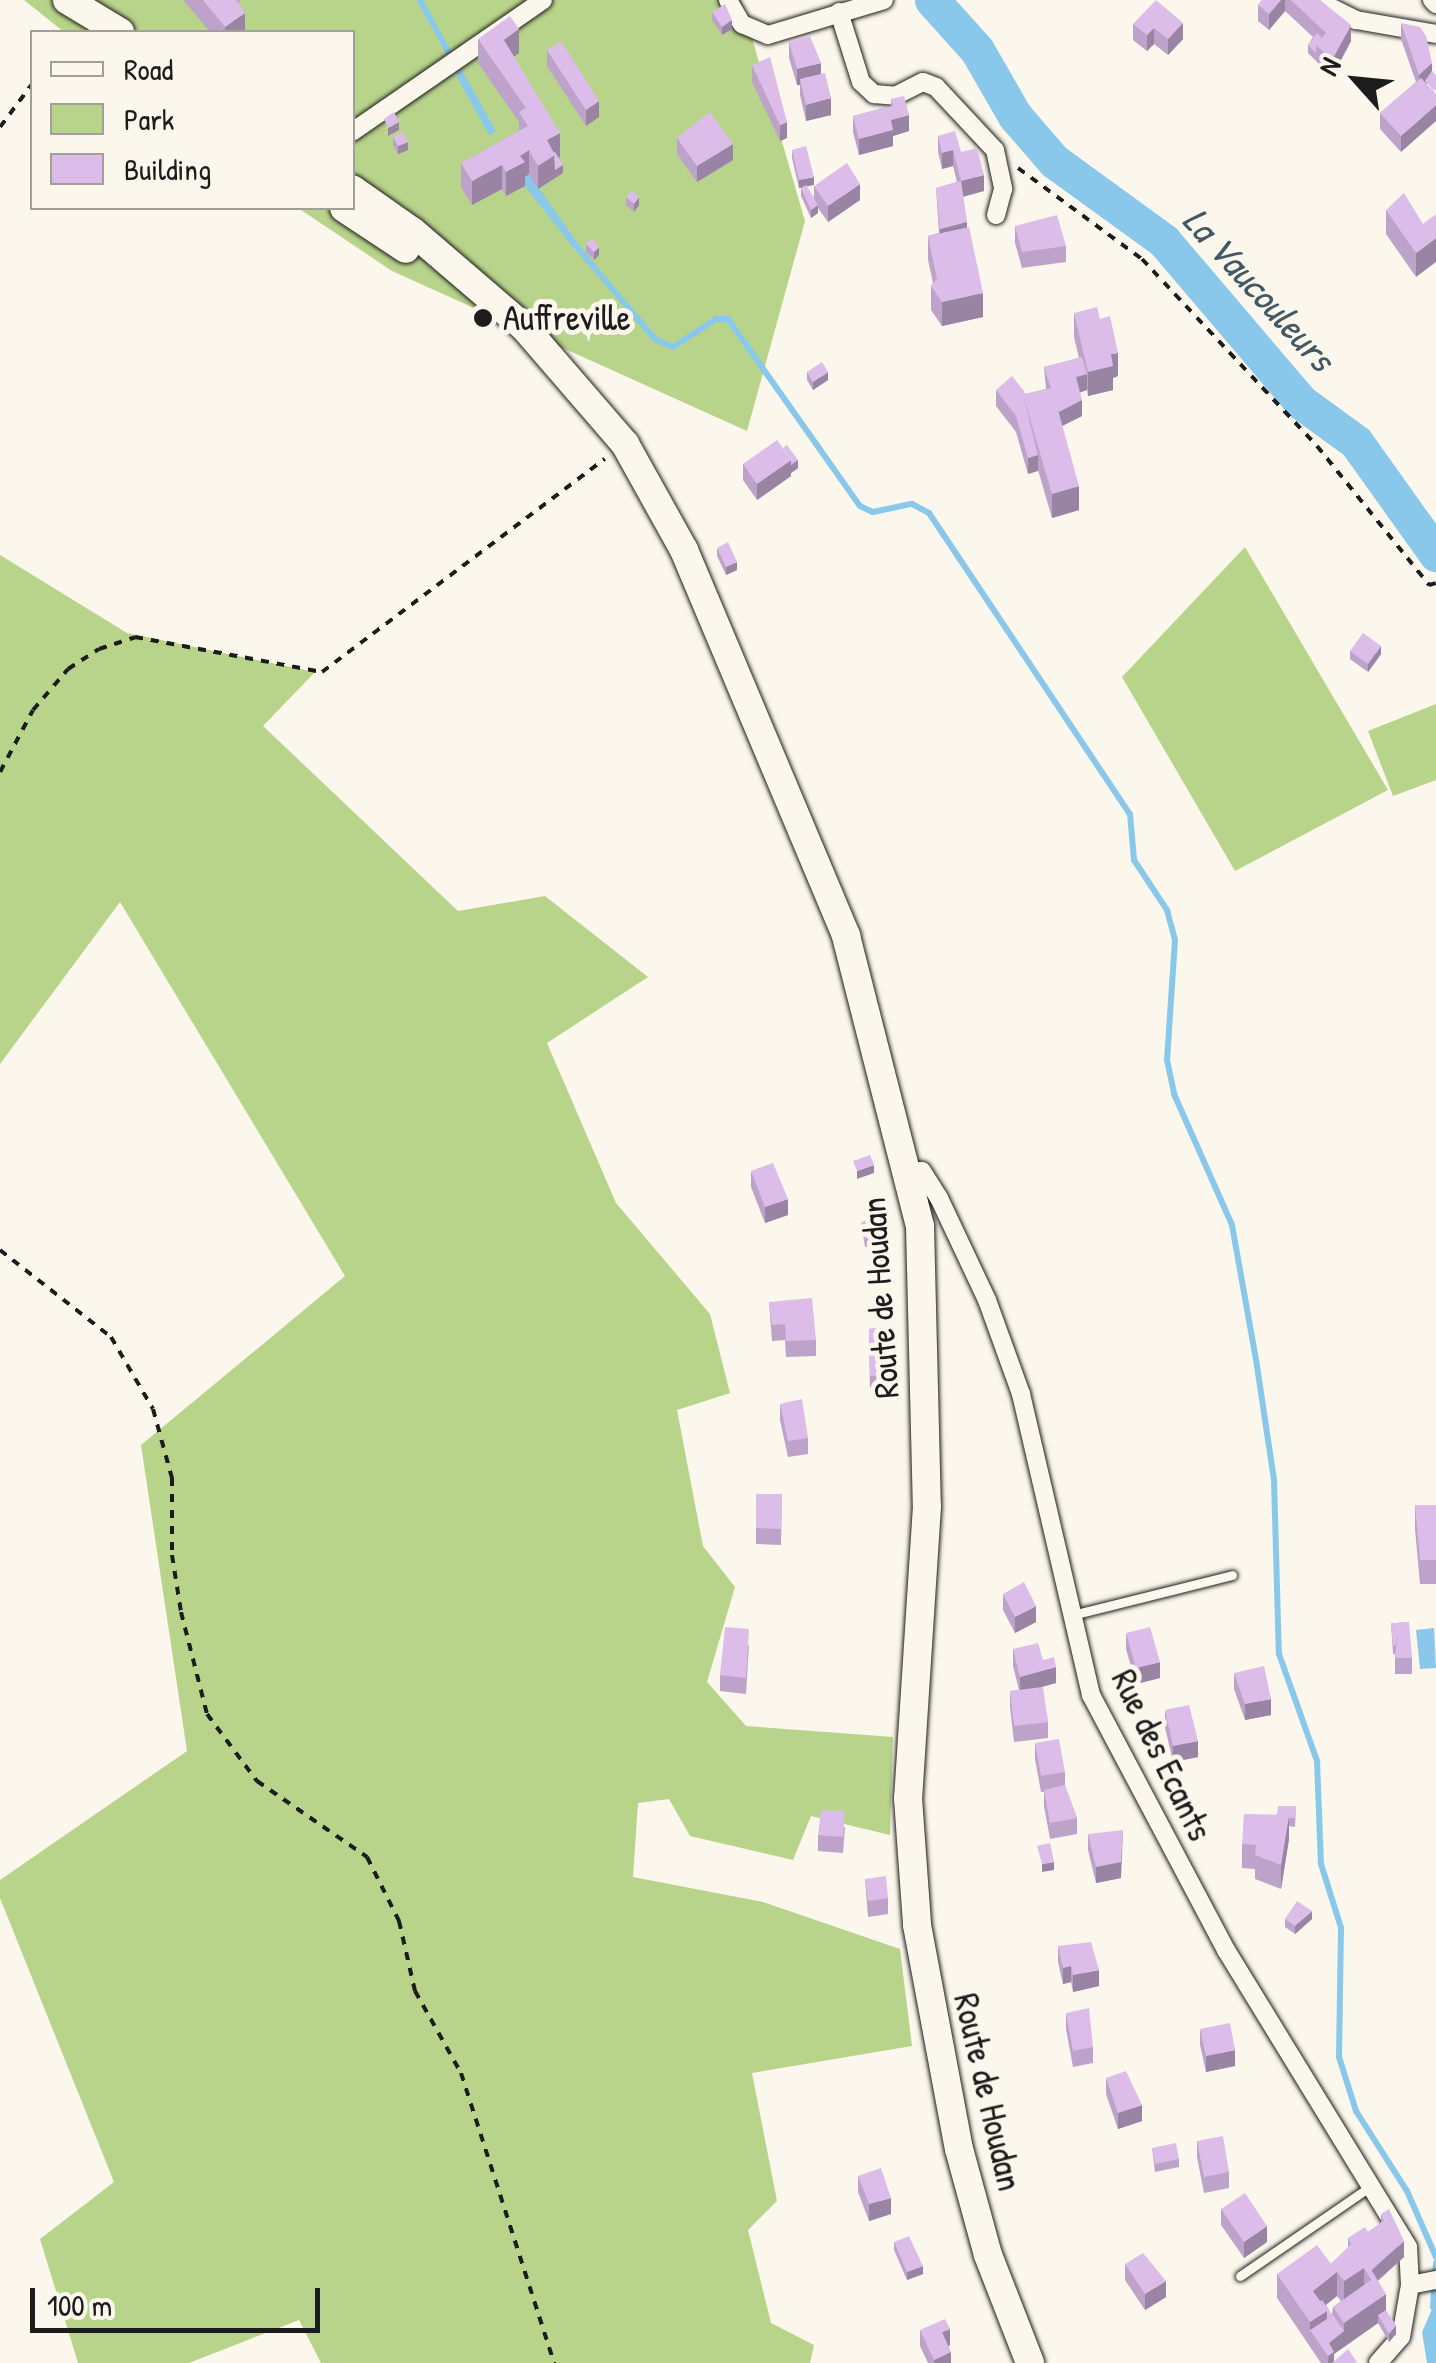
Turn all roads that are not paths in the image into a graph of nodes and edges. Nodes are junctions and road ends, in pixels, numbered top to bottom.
1 (543, 0) edge
2 (728, 0) edge
3 (884, 0) edge
4 (1316, 0) edge
5 (838, 12) junction
6 (84, 15) edge
7 (116, 30) edge
8 (1436, 34) edge
9 (355, 130) edge
10 (355, 191) edge
11 (348, 210) edge
12 (996, 214) dead end
13 (462, 275) junction
14 (909, 1173) junction
15 (1232, 1574) dead end
16 (1069, 1616) junction
17 (1370, 2186) junction
18 (1240, 2276) dead end
19 (1425, 2283) edge
20 (1383, 2361) edge
21 (1030, 2363) edge

1 - 9 street
2 - 5 street
3 - 5 street
4 - 8 street
5 - 12 street
6 - 7 main road
10 - 13 main road, Route de Houdan
11 - 13 main road, Route de Houdan
13 - 14 main road, Route de Houdan
14 - 16 street, Rue des Ecants
14 - 21 main road, Route de Houdan
15 - 16 lane
16 - 17 street, Rue des Ecants
17 - 18 lane
17 - 19 street, Rue des Ecants
19 - 20 street, Rue des Ecants

